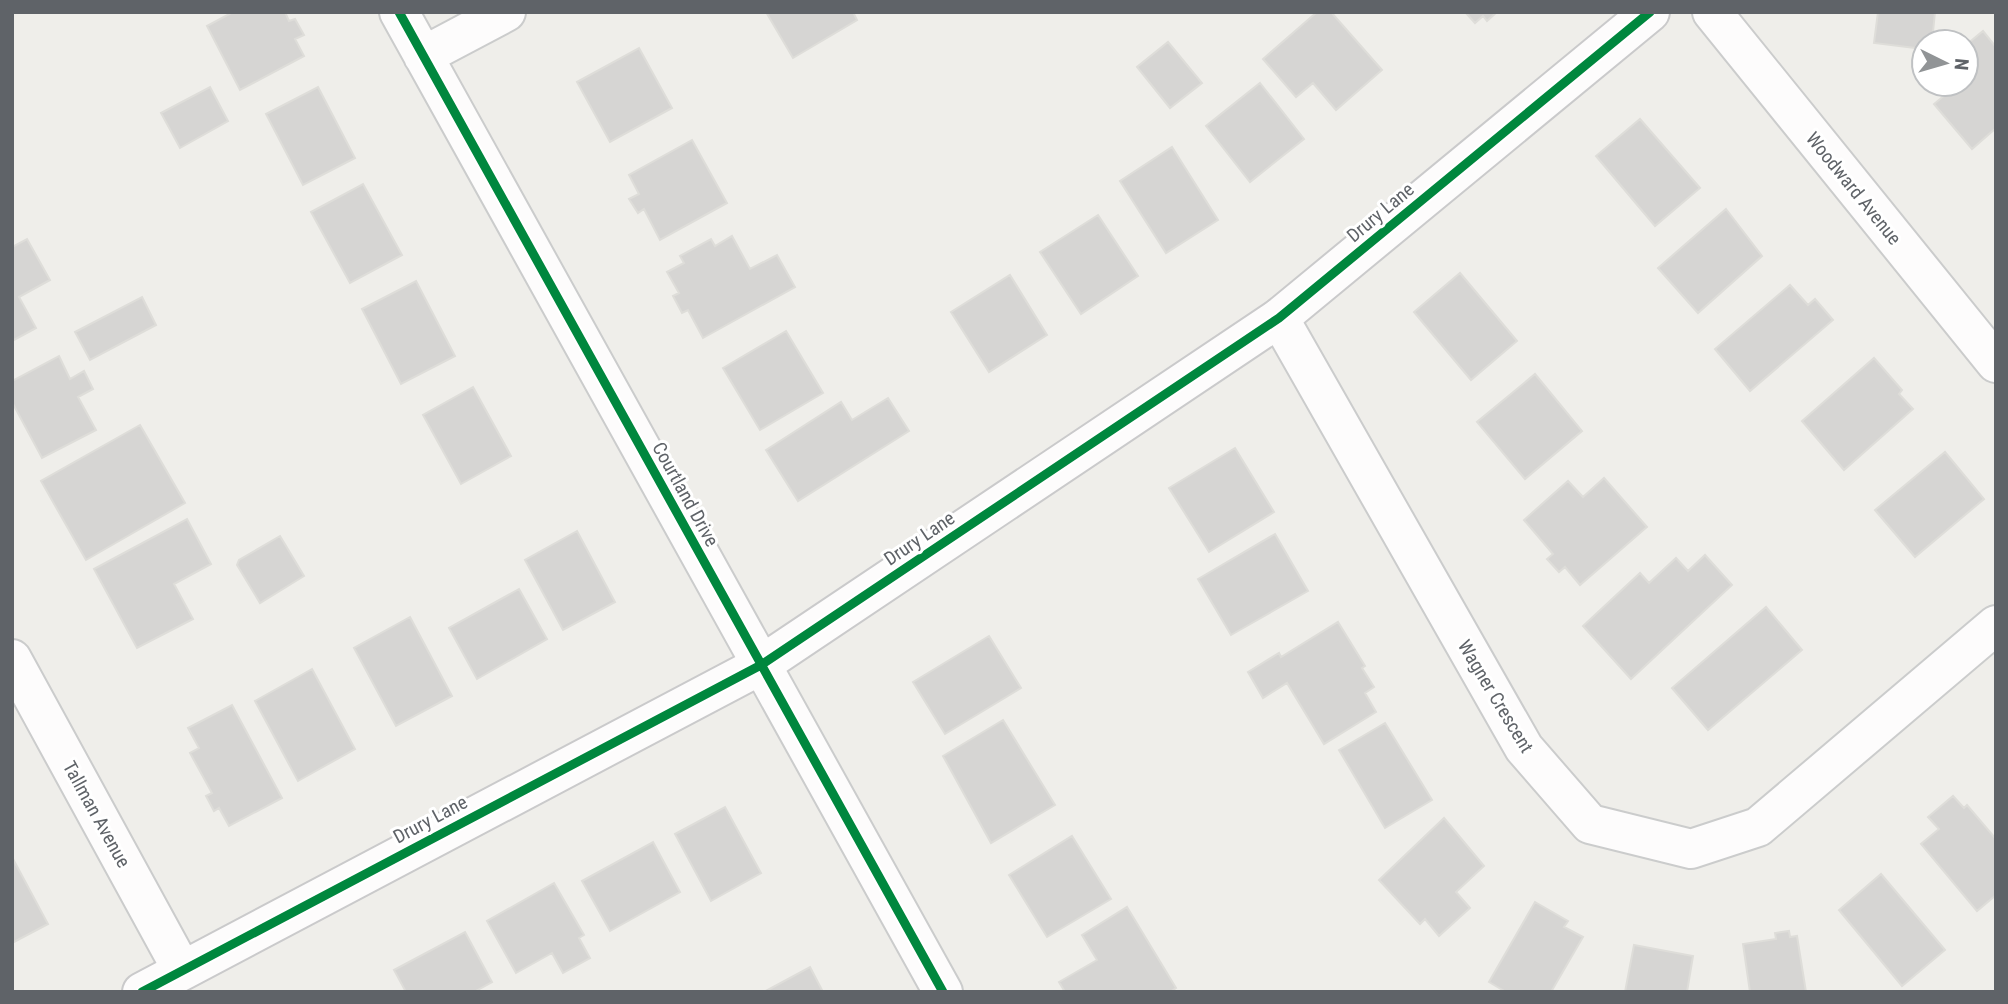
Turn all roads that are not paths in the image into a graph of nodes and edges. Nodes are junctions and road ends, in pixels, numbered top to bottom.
1 (400, 12) edge
2 (506, 12) edge
3 (1650, 12) edge
4 (1712, 12) edge
5 (423, 56) junction
6 (1279, 318) junction
7 (1996, 363) edge
8 (1996, 625) edge
9 (12, 659) edge
10 (761, 665) junction
11 (182, 970) junction
12 (142, 992) edge
13 (943, 992) edge

1 - 5 street, Courtland Drive
2 - 5 street
3 - 6 street, Drury Lane
4 - 7 street, Woodward Avenue
5 - 10 street, Courtland Drive
6 - 8 street, Wagner Crescent
6 - 10 street, Drury Lane
9 - 11 street, Tallman Avenue
10 - 11 street, Drury Lane
10 - 13 street, Courtland Drive
11 - 12 street, Drury Lane

